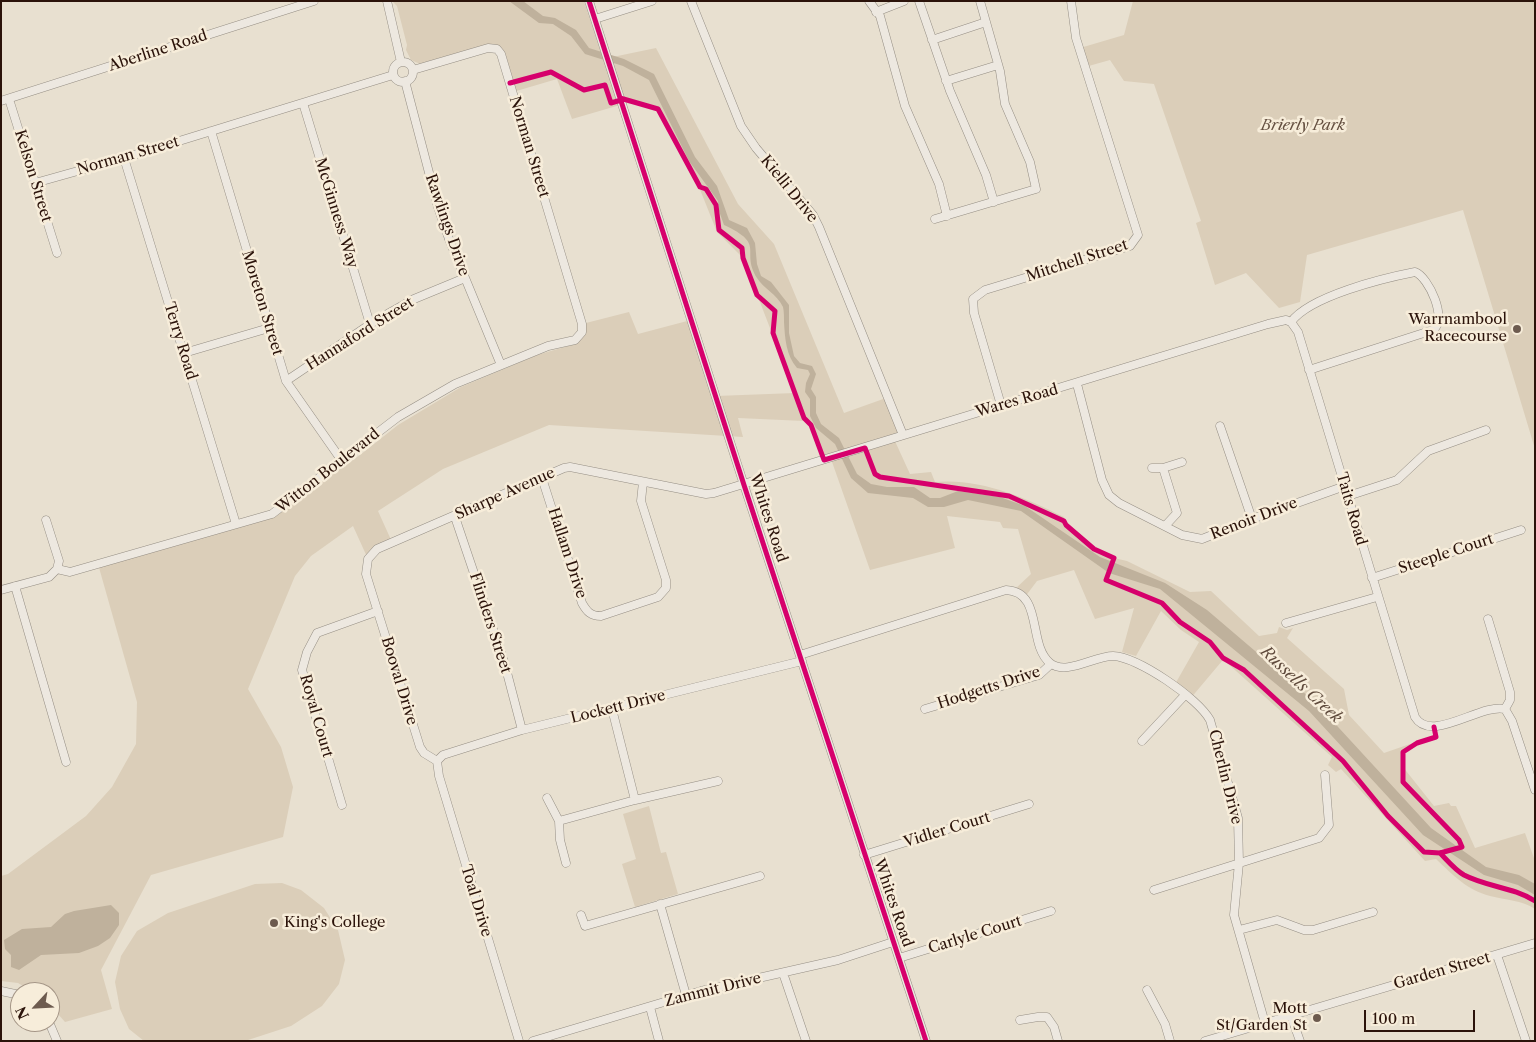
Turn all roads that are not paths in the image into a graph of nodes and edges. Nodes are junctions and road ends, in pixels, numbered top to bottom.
1 (314, 1) edge
2 (387, 1) edge
3 (589, 1) edge
4 (652, 1) edge
5 (691, 1) edge
6 (869, 1) edge
7 (904, 1) edge
8 (920, 1) edge
9 (980, 1) edge
10 (1071, 1) edge
11 (876, 12) junction
12 (595, 19) junction
13 (986, 22) junction
14 (932, 40) junction
15 (401, 62) junction
16 (998, 65) junction
17 (412, 70) junction
18 (393, 75) junction
19 (405, 81) junction
20 (946, 81) junction
21 (5, 100) edge
22 (303, 103) junction
23 (211, 131) junction
24 (124, 158) junction
25 (35, 183) junction
26 (994, 202) junction
27 (948, 216) junction
28 (935, 220) dead end
29 (57, 253) dead end
30 (465, 278) junction
31 (1291, 322) junction
32 (370, 324) junction
33 (269, 328) junction
34 (582, 331) joint
35 (184, 354) junction
36 (501, 365) junction
37 (1309, 370) junction
38 (286, 381) junction
39 (1077, 384) junction
40 (1001, 405) junction
41 (1220, 426) dead end
42 (1486, 430) dead end
43 (904, 435) junction
44 (342, 461) junction
45 (1182, 462) dead end
46 (1152, 468) dead end
47 (1163, 468) junction
48 (542, 478) junction
49 (643, 482) junction
50 (744, 485) junction
51 (1345, 486) junction
52 (1348, 496) junction
53 (455, 517) junction
54 (1252, 518) junction
55 (46, 520) dead end
56 (236, 524) junction
57 (1165, 526) junction
58 (1521, 530) dead end
59 (57, 569) junction
60 (1372, 578) junction
61 (15, 586) junction
62 (1, 590) edge
63 (372, 593) joint
64 (1377, 597) junction
65 (378, 611) junction
66 (1488, 619) dead end
67 (1286, 623) dead end
68 (801, 658) junction
69 (1051, 664) junction
70 (1185, 695) junction
71 (612, 709) junction
72 (925, 709) dead end
73 (1505, 709) junction
74 (522, 730) junction
75 (1142, 741) dead end
76 (437, 761) junction
77 (66, 762) dead end
78 (1325, 775) dead end
79 (718, 781) dead end
80 (1535, 790) edge
81 (547, 798) dead end
82 (635, 800) junction
83 (1029, 804) dead end
84 (342, 805) dead end
85 (559, 821) junction
86 (864, 855) junction
87 (1238, 862) junction
88 (566, 863) dead end
89 (760, 876) dead end
90 (1154, 890) dead end
91 (660, 904) junction
92 (1052, 911) dead end
93 (1373, 912) dead end
94 (581, 915) dead end
95 (585, 926) junction
96 (1239, 930) junction
97 (587, 935) dead end
98 (893, 942) junction
99 (1535, 943) edge
100 (1497, 955) junction
101 (899, 958) junction
102 (784, 973) junction
103 (1147, 990) dead end
104 (686, 995) junction
105 (650, 1007) junction
106 (1291, 1016) junction
107 (1020, 1020) dead end
108 (1265, 1023) junction
109 (1225, 1038) edge
110 (518, 1041) edge
111 (533, 1041) edge
112 (659, 1041) edge
113 (806, 1041) edge
114 (926, 1041) edge
115 (1058, 1041) edge
116 (1170, 1041) edge
117 (1205, 1041) edge
118 (1300, 1041) edge
119 (1526, 1041) edge

1 - 21 street, Aberline Road
2 - 15 street
3 - 12 street, Whites Road
4 - 12 street
5 - 43 street, Kielli Drive
6 - 11 street
7 - 11 street
8 - 14 street
9 - 13 street
10 - 40 street, Mitchell Street
11 - 27 street
12 - 50 street, Whites Road
13 - 14 street
13 - 16 street
14 - 20 street
15 - 17 street
15 - 18 street
16 - 20 street
16 - 26 street
17 - 19 street
17 - 34 street, Norman Street
18 - 19 street
18 - 22 street, Norman Street
19 - 30 street, Rawlings Drive
20 - 26 street
21 - 25 street, Kelson Street
22 - 23 street, Norman Street
22 - 32 street, McGinness Way
23 - 24 street, Norman Street
23 - 33 street, Moreton Street
24 - 25 street, Norman Street
24 - 35 street, Terry Road
25 - 29 street, Kelson Street
26 - 27 street
27 - 28 street
30 - 32 street, Hannaford Street
30 - 36 street, Rawlings Drive
31 - 37 street, Taits Road
31 - 37 street
31 - 39 street, Wares Road
32 - 38 street, Hannaford Street
33 - 35 street
33 - 38 street, Moreton Street
34 - 36 street, Witton Boulevard
35 - 56 street, Terry Road
36 - 44 street, Witton Boulevard
37 - 51 street, Taits Road
38 - 44 street, Moreton Street
39 - 40 street, Wares Road
39 - 57 street, Renoir Drive
40 - 43 street, Wares Road
41 - 54 street
42 - 52 street
43 - 50 street, Wares Road
44 - 56 street, Witton Boulevard
45 - 47 street
46 - 47 street
47 - 57 street
48 - 49 street, Sharpe Avenue
48 - 49 street, Hallam Drive
48 - 53 street, Sharpe Avenue
49 - 50 street, Sharpe Avenue
50 - 68 street, Whites Road
51 - 52 street, Taits Road
51 - 54 street, Renoir Drive
52 - 60 street, Taits Road
53 - 63 street, Sharpe Avenue
53 - 74 street, Flinders Street
54 - 57 street, Renoir Drive
55 - 59 street
56 - 59 street, Witton Boulevard
58 - 60 street, Steeple Court
59 - 61 street, Witton Boulevard
60 - 64 street, Taits Road
61 - 62 street, Witton Boulevard
61 - 77 street
63 - 65 street, Booval Drive
64 - 67 street
64 - 73 street, Taits Road
65 - 76 street, Booval Drive
65 - 84 street, Royal Court
66 - 73 street
68 - 69 street
68 - 71 street, Lockett Drive
68 - 86 street, Whites Road
69 - 70 street, Cherlin Drive
69 - 72 street, Hodgetts Drive
70 - 75 street
70 - 87 street, Cherlin Drive
71 - 74 street, Lockett Drive
71 - 82 street
73 - 80 street
74 - 76 street, Lockett Drive
76 - 110 street, Toal Drive
78 - 87 street
79 - 82 street
81 - 85 street
82 - 85 street
83 - 86 street, Vidler Court
85 - 88 street
86 - 98 street, Whites Road
87 - 90 street
87 - 96 street, Cherlin Drive
89 - 91 street
91 - 95 street
91 - 104 street
92 - 101 street, Carlyle Court
93 - 96 street
94 - 95 street
95 - 97 street
96 - 108 street, Cherlin Drive
98 - 101 street, Whites Road
98 - 102 street, Zammit Drive
99 - 100 street, Garden Street
100 - 106 street, Garden Street
100 - 119 street
101 - 114 street, Whites Road
102 - 104 street, Zammit Drive
102 - 113 street
103 - 116 street
104 - 105 street, Zammit Drive
105 - 111 street, Zammit Drive
105 - 112 street
106 - 108 street, Garden Street
106 - 118 street
107 - 115 street
108 - 109 street, Garden Street
109 - 117 street, Garden Street

